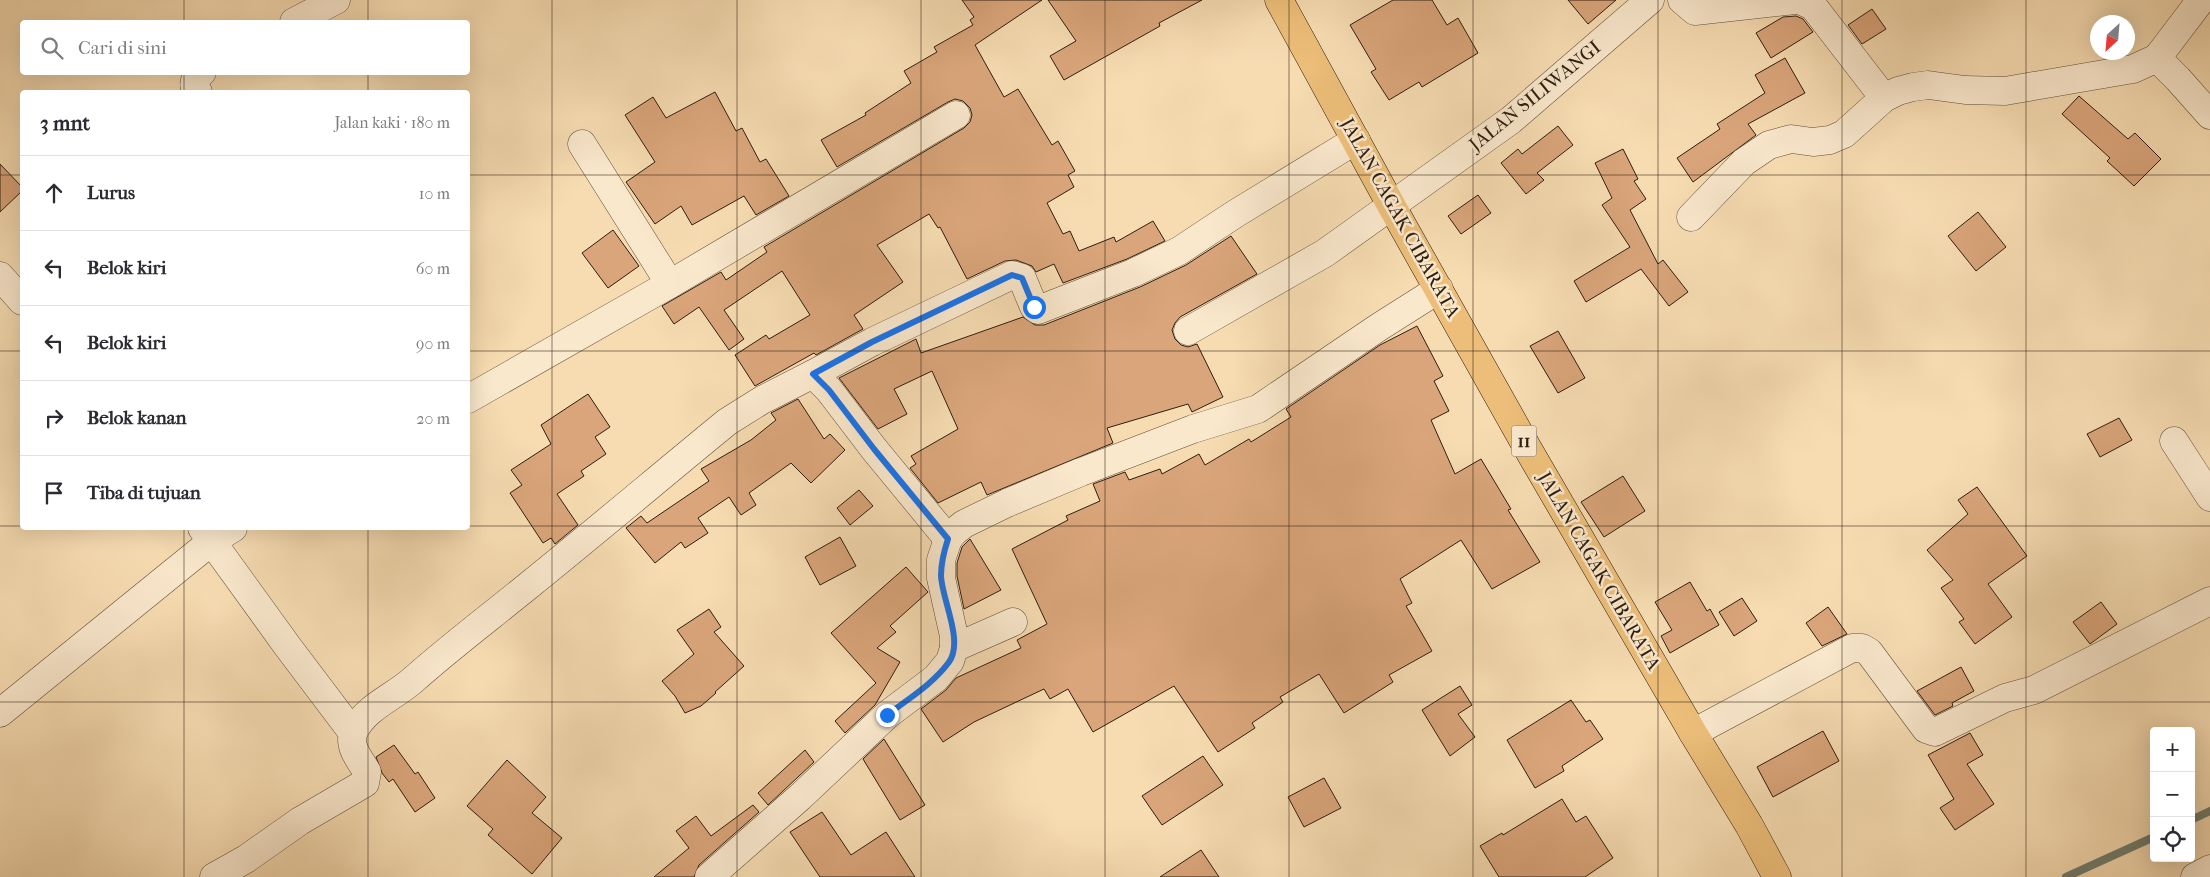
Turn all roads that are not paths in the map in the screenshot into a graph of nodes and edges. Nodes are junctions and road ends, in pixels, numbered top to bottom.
1 (336, 0) edge
2 (1279, 0) edge
3 (1650, 0) edge
4 (1682, 0) edge
5 (1795, 0) edge
6 (1799, 0) edge
7 (2201, 0) edge
8 (298, 20) edge
9 (2157, 58) junction
10 (198, 75) edge
11 (196, 90) edge
12 (1884, 98) junction
13 (956, 115) dead end
14 (2210, 115) edge
15 (1356, 140) junction
16 (582, 144) dead end
17 (1391, 205) junction
18 (1691, 217) dead end
19 (0, 276) edge
20 (670, 284) junction
21 (1440, 289) junction
22 (20, 299) edge
23 (1188, 330) dead end
24 (813, 374) junction
25 (470, 398) edge
26 (2174, 442) dead end
27 (2210, 496) edge
28 (216, 532) edge
29 (948, 539) junction
30 (2210, 601) edge
31 (1013, 622) dead end
32 (954, 648) junction
33 (0, 713) edge
34 (353, 733) junction
35 (1693, 733) junction
36 (2210, 869) edge
37 (214, 877) edge
38 (711, 877) edge
39 (1777, 877) edge
40 (2195, 877) edge

1 - 8 street
2 - 15 highway, JALAN CAGAK CIBARATA / 11
3 - 17 street, JALAN SILIWANGI
4 - 5 street
6 - 12 street
7 - 9 street
9 - 12 street
9 - 14 street
10 - 11 street
12 - 18 street
13 - 20 street
15 - 17 highway, JALAN CAGAK CIBARATA / 11
15 - 24 street
16 - 20 street
17 - 21 highway, JALAN CAGAK CIBARATA / 11
17 - 23 street, JALAN SILIWANGI
19 - 22 street
20 - 25 street
21 - 29 street
21 - 35 highway, JALAN CAGAK CIBARATA / 11
24 - 29 street
24 - 34 street
26 - 27 street
28 - 33 street
28 - 34 street
29 - 32 street
30 - 35 street
31 - 32 street
32 - 38 street
34 - 37 street
35 - 39 highway, JALAN CAGAK CIBARATA / 11
36 - 40 street

